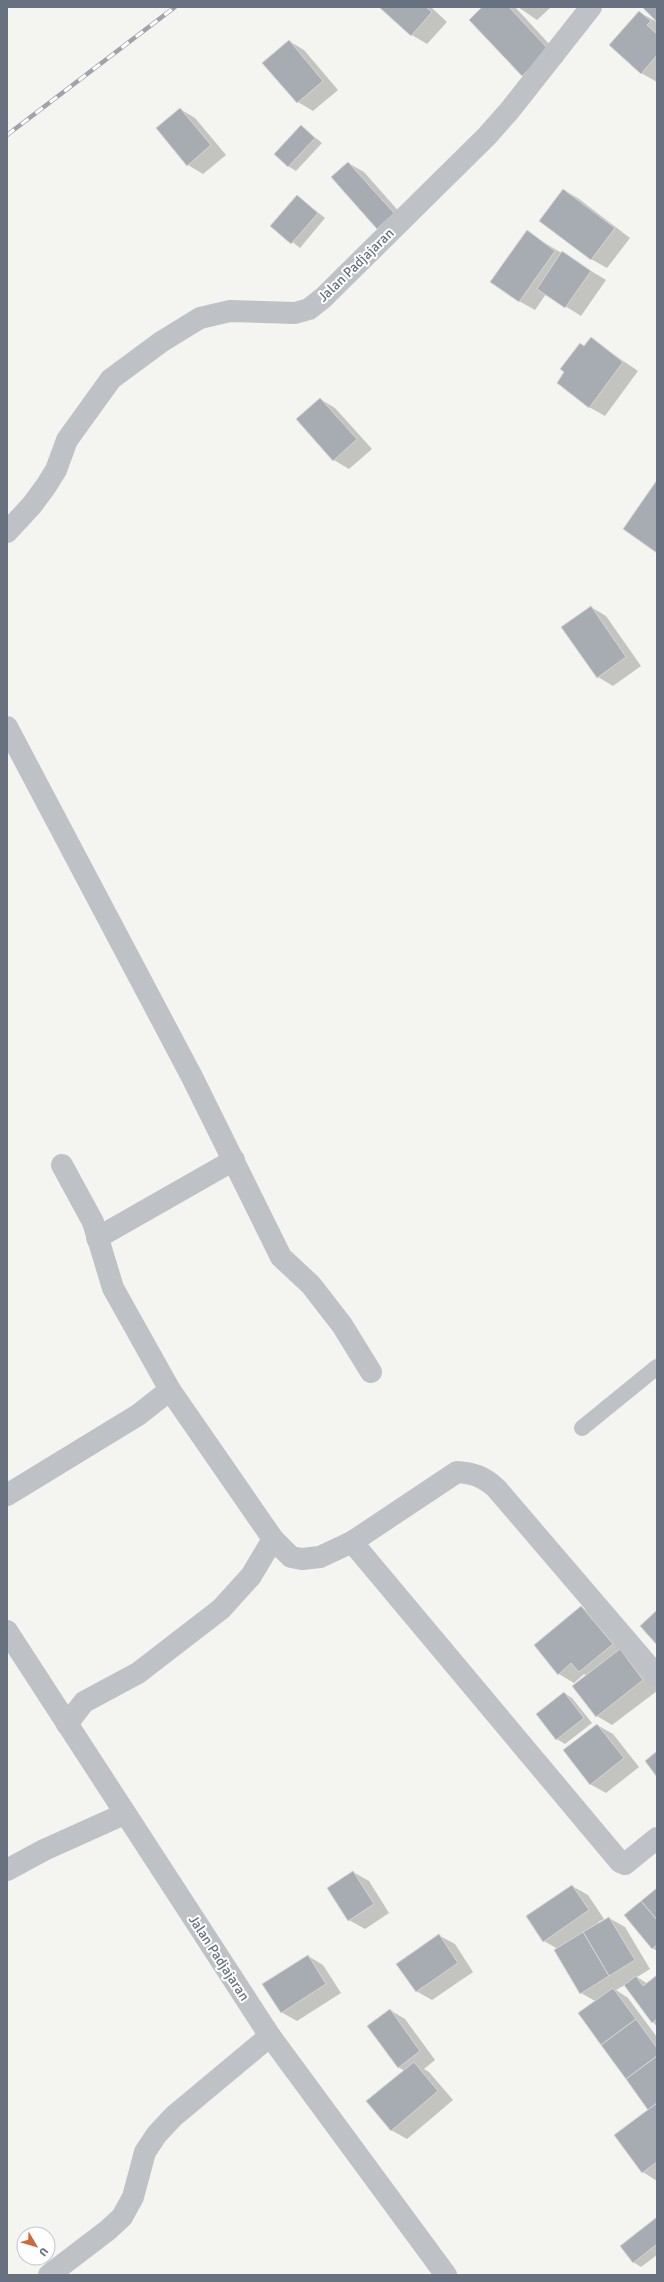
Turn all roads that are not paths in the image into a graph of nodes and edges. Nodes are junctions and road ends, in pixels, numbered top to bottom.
1 (591, 7) edge
2 (7, 532) edge
3 (7, 727) edge
4 (234, 1160) junction
5 (62, 1165) dead end
6 (97, 1238) junction
7 (657, 1367) edge
8 (371, 1372) dead end
9 (170, 1390) junction
10 (582, 1428) dead end
11 (7, 1496) edge
12 (273, 1539) junction
13 (352, 1542) junction
14 (7, 1631) edge
15 (657, 1676) edge
16 (68, 1724) junction
17 (124, 1814) junction
18 (657, 1838) edge
19 (7, 1870) edge
20 (270, 2036) junction
21 (49, 2275) edge
22 (446, 2275) edge

1 - 2 street, Jalan Padjajaran
3 - 4 street
4 - 6 street
4 - 8 street
5 - 6 street
6 - 9 street
7 - 10 lane
9 - 11 street
9 - 12 street
12 - 13 street
12 - 16 street
13 - 15 street
13 - 18 street
14 - 16 street, Jalan Padjajaran
16 - 17 street, Jalan Padjajaran
17 - 19 street
17 - 20 street, Jalan Padjajaran
20 - 21 street
20 - 22 street, Jalan Padjajaran

